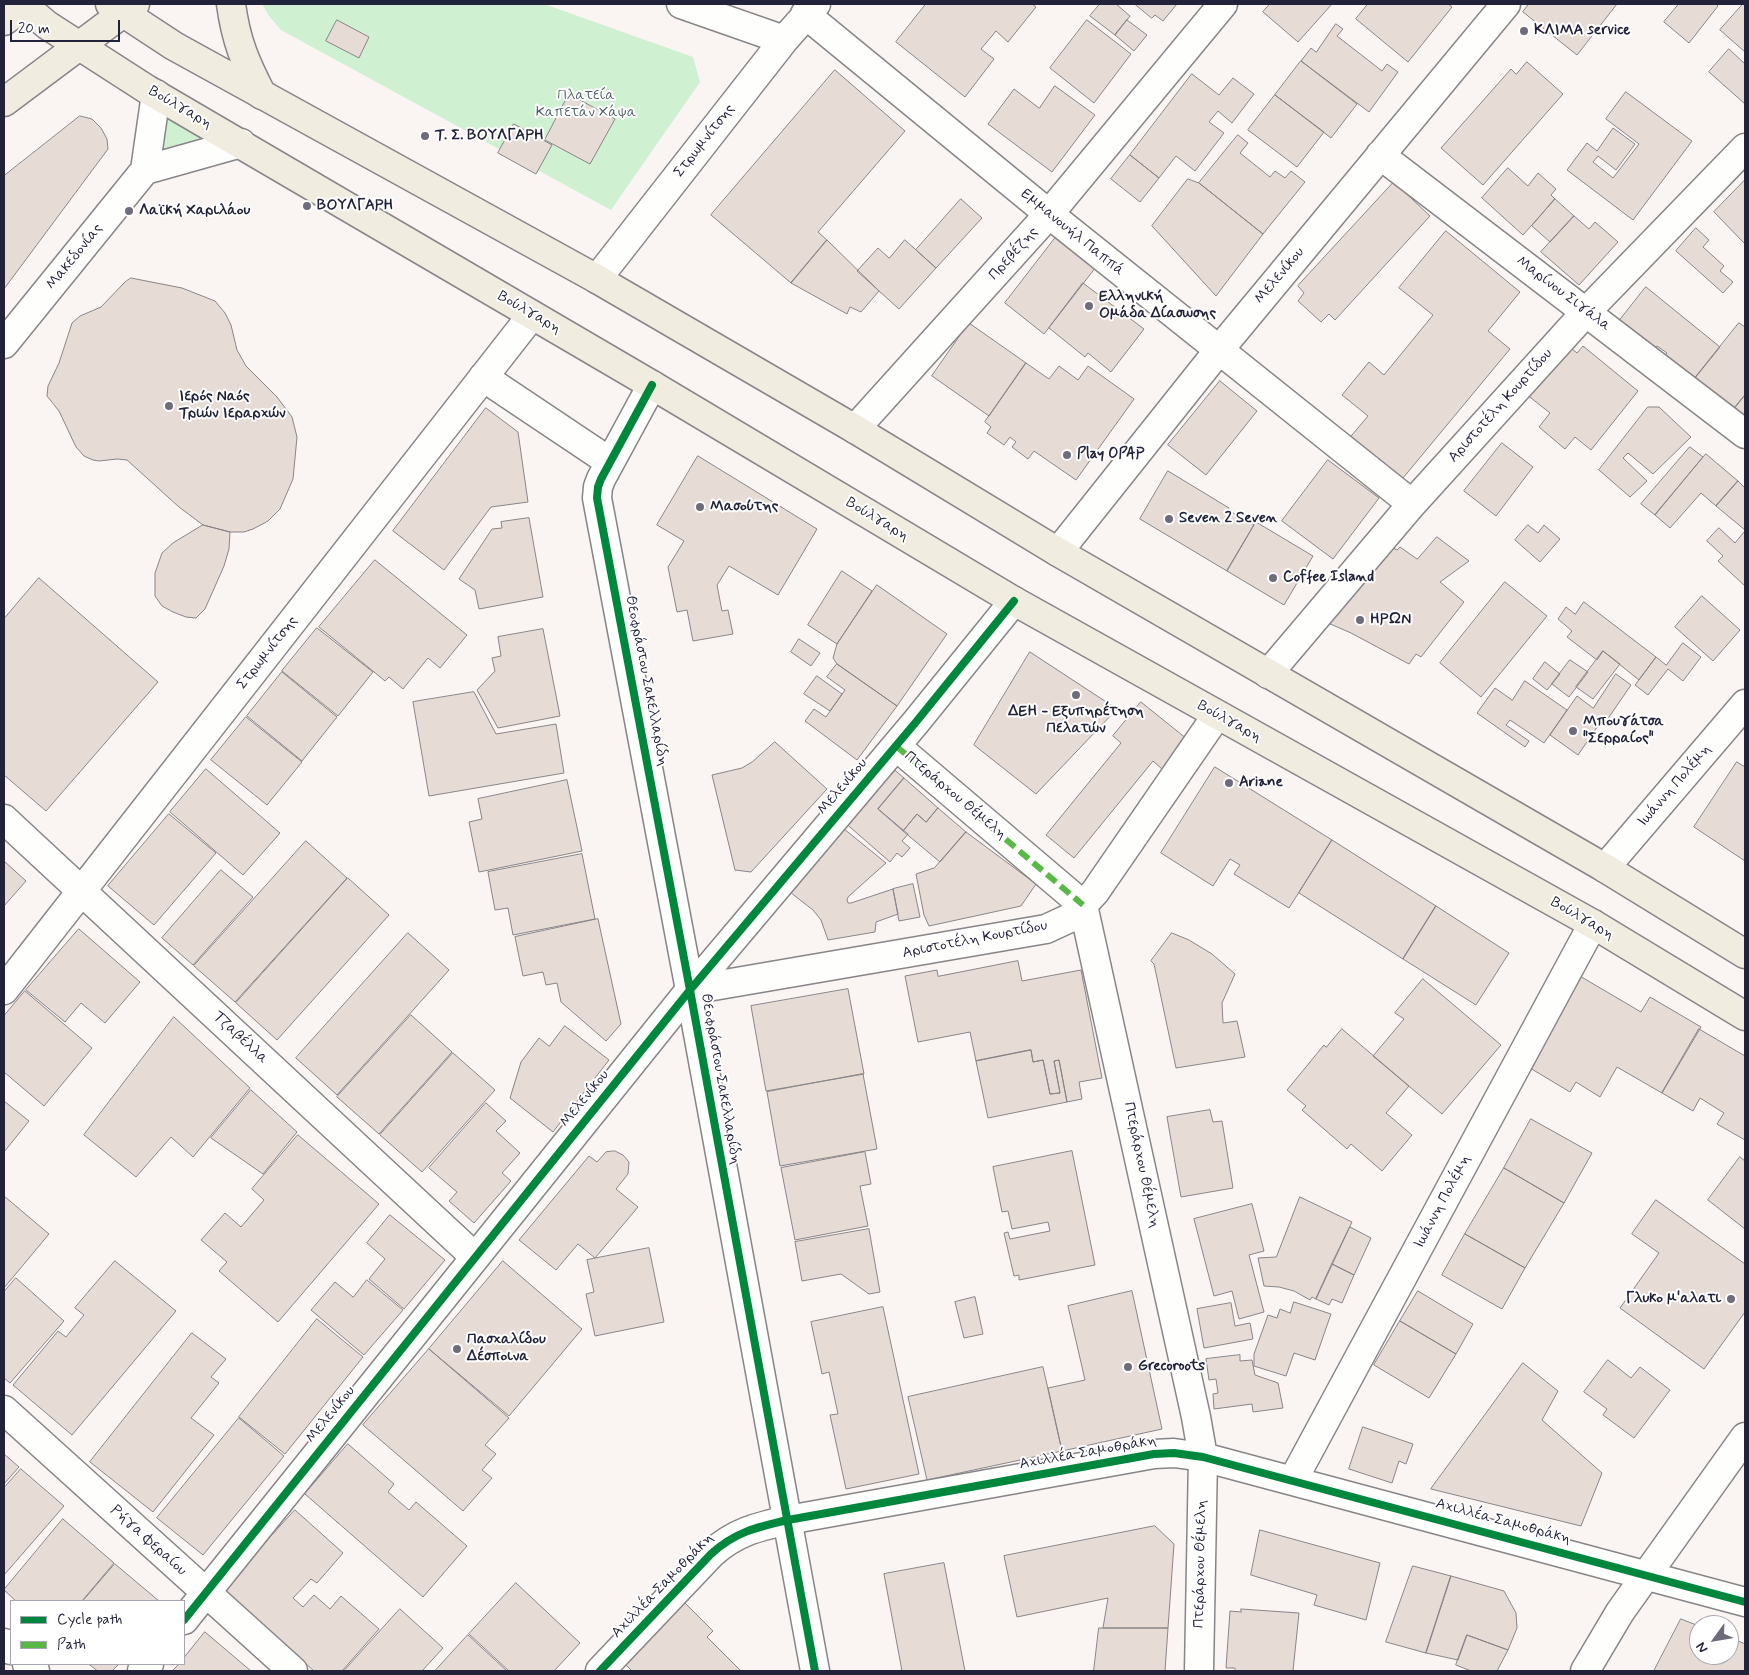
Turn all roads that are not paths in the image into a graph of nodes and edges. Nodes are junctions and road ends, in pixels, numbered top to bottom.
1 (231, 4) edge
2 (681, 4) edge
3 (1224, 4) edge
4 (1506, 4) edge
5 (123, 7) edge
6 (19, 8) edge
7 (811, 9) edge
8 (784, 40) junction
9 (78, 45) junction
10 (156, 94) junction
11 (262, 95) junction
12 (4, 102) edge
13 (240, 144) junction
14 (1745, 148) edge
15 (1380, 155) junction
16 (146, 170) junction
17 (1049, 214) junction
18 (597, 279) junction
19 (1586, 312) junction
20 (532, 315) junction
21 (4, 344) edge
22 (1219, 350) junction
23 (483, 377) junction
24 (652, 386) junction
25 (855, 429) junction
26 (1745, 434) edge
27 (610, 462) junction
28 (1412, 504) junction
29 (1058, 552) junction
30 (1014, 601) junction
31 (1268, 674) junction
32 (1745, 704) edge
33 (1217, 715) junction
34 (896, 746) junction
35 (4, 819) edge
36 (1605, 868) junction
37 (82, 891) junction
38 (1083, 905) junction
39 (1593, 924) junction
40 (1745, 954) edge
41 (4, 990) edge
42 (690, 990) junction
43 (1745, 1016) edge
44 (476, 1257) junction
45 (4, 1410) edge
46 (1745, 1437) edge
47 (1202, 1457) junction
48 (1293, 1480) junction
49 (788, 1520) junction
50 (1646, 1575) junction
51 (206, 1593) junction
52 (1745, 1602) edge
53 (185, 1619) edge
54 (293, 1671) edge
55 (600, 1671) edge
56 (815, 1671) edge
57 (1199, 1671) edge
58 (1585, 1671) edge

1 - 11 main road
2 - 8 street
3 - 17 street, Πρεβέζης
4 - 15 street, Μελενίκου
5 - 9 main road
5 - 11 main road
6 - 9 main road, Βούλγαρη
7 - 8 street, Στρωμνίτσης
7 - 17 street, Εμμανουήλ Παππά
8 - 18 street, Στρωμνίτσης
9 - 10 main road, Βούλγαρη
9 - 12 main road
10 - 13 main road, Βούλγαρη
10 - 16 street
11 - 18 main road
13 - 16 street
13 - 20 main road, Βούλγαρη
14 - 19 street, Αριστοτέλη Κουρτίδου
15 - 19 street, Μαρίνου Σιγάλα
15 - 22 street, Μελενίκου
16 - 21 street, Μακεδονίας
17 - 22 street, Εμμανουήλ Παππά
17 - 25 street, Πρεβέζης
18 - 25 main road
19 - 26 street, Μαρίνου Σιγάλα
19 - 28 street, Αριστοτέλη Κουρτίδου
20 - 23 street, Στρωμνίτσης
20 - 24 main road, Βούλγαρη
22 - 28 street, Εμμανουήλ Παππά
22 - 29 street, Μελενίκου
23 - 27 street
23 - 37 street, Στρωμνίτσης
24 - 27 street, Θεοφράστου Σακελλαρίδη
24 - 30 main road, Βούλγαρη
25 - 29 main road
27 - 42 street, Θεοφράστου Σακελλαρίδη
28 - 31 street, Αριστοτέλη Κουρτίδου
29 - 31 main road
30 - 33 main road, Βούλγαρη
30 - 34 street, Μελενίκου
31 - 36 main road
32 - 36 street, Ιωάννη Πολέμη
33 - 38 street, Αριστοτέλη Κουρτίδου
33 - 39 main road, Βούλγαρη
34 - 38 street, Πτεράρχου Θέμελη
34 - 42 street, Μελενίκου
35 - 37 street, Τζαβέλλα
36 - 40 main road
37 - 41 street, Στρωμνίτσης
37 - 44 street, Τζαβέλλα
38 - 42 street, Αριστοτέλη Κουρτίδου
38 - 47 street, Πτεράρχου Θέμελη
39 - 43 main road, Βούλγαρη
39 - 48 street, Ιωάννη Πολέμη
42 - 44 street, Μελενίκου
42 - 49 street, Θεοφράστου Σακελλαρίδη
44 - 51 street, Μελενίκου
45 - 51 street, Ρήγα Φεραίου
46 - 50 street
47 - 48 street, Αχιλλέα Σαμοθράκη
47 - 49 street, Αχιλλέα Σαμοθράκη
47 - 57 street, Πτεράρχου Θέμελη
48 - 50 street, Αχιλλέα Σαμοθράκη
49 - 55 street, Αχιλλέα Σαμοθράκη
49 - 56 street, Θεοφράστου Σακελλαρίδη
50 - 52 street, Αχιλλέα Σαμοθράκη
50 - 58 street
51 - 53 street, Μελενίκου
51 - 54 street, Ρήγα Φεραίου

